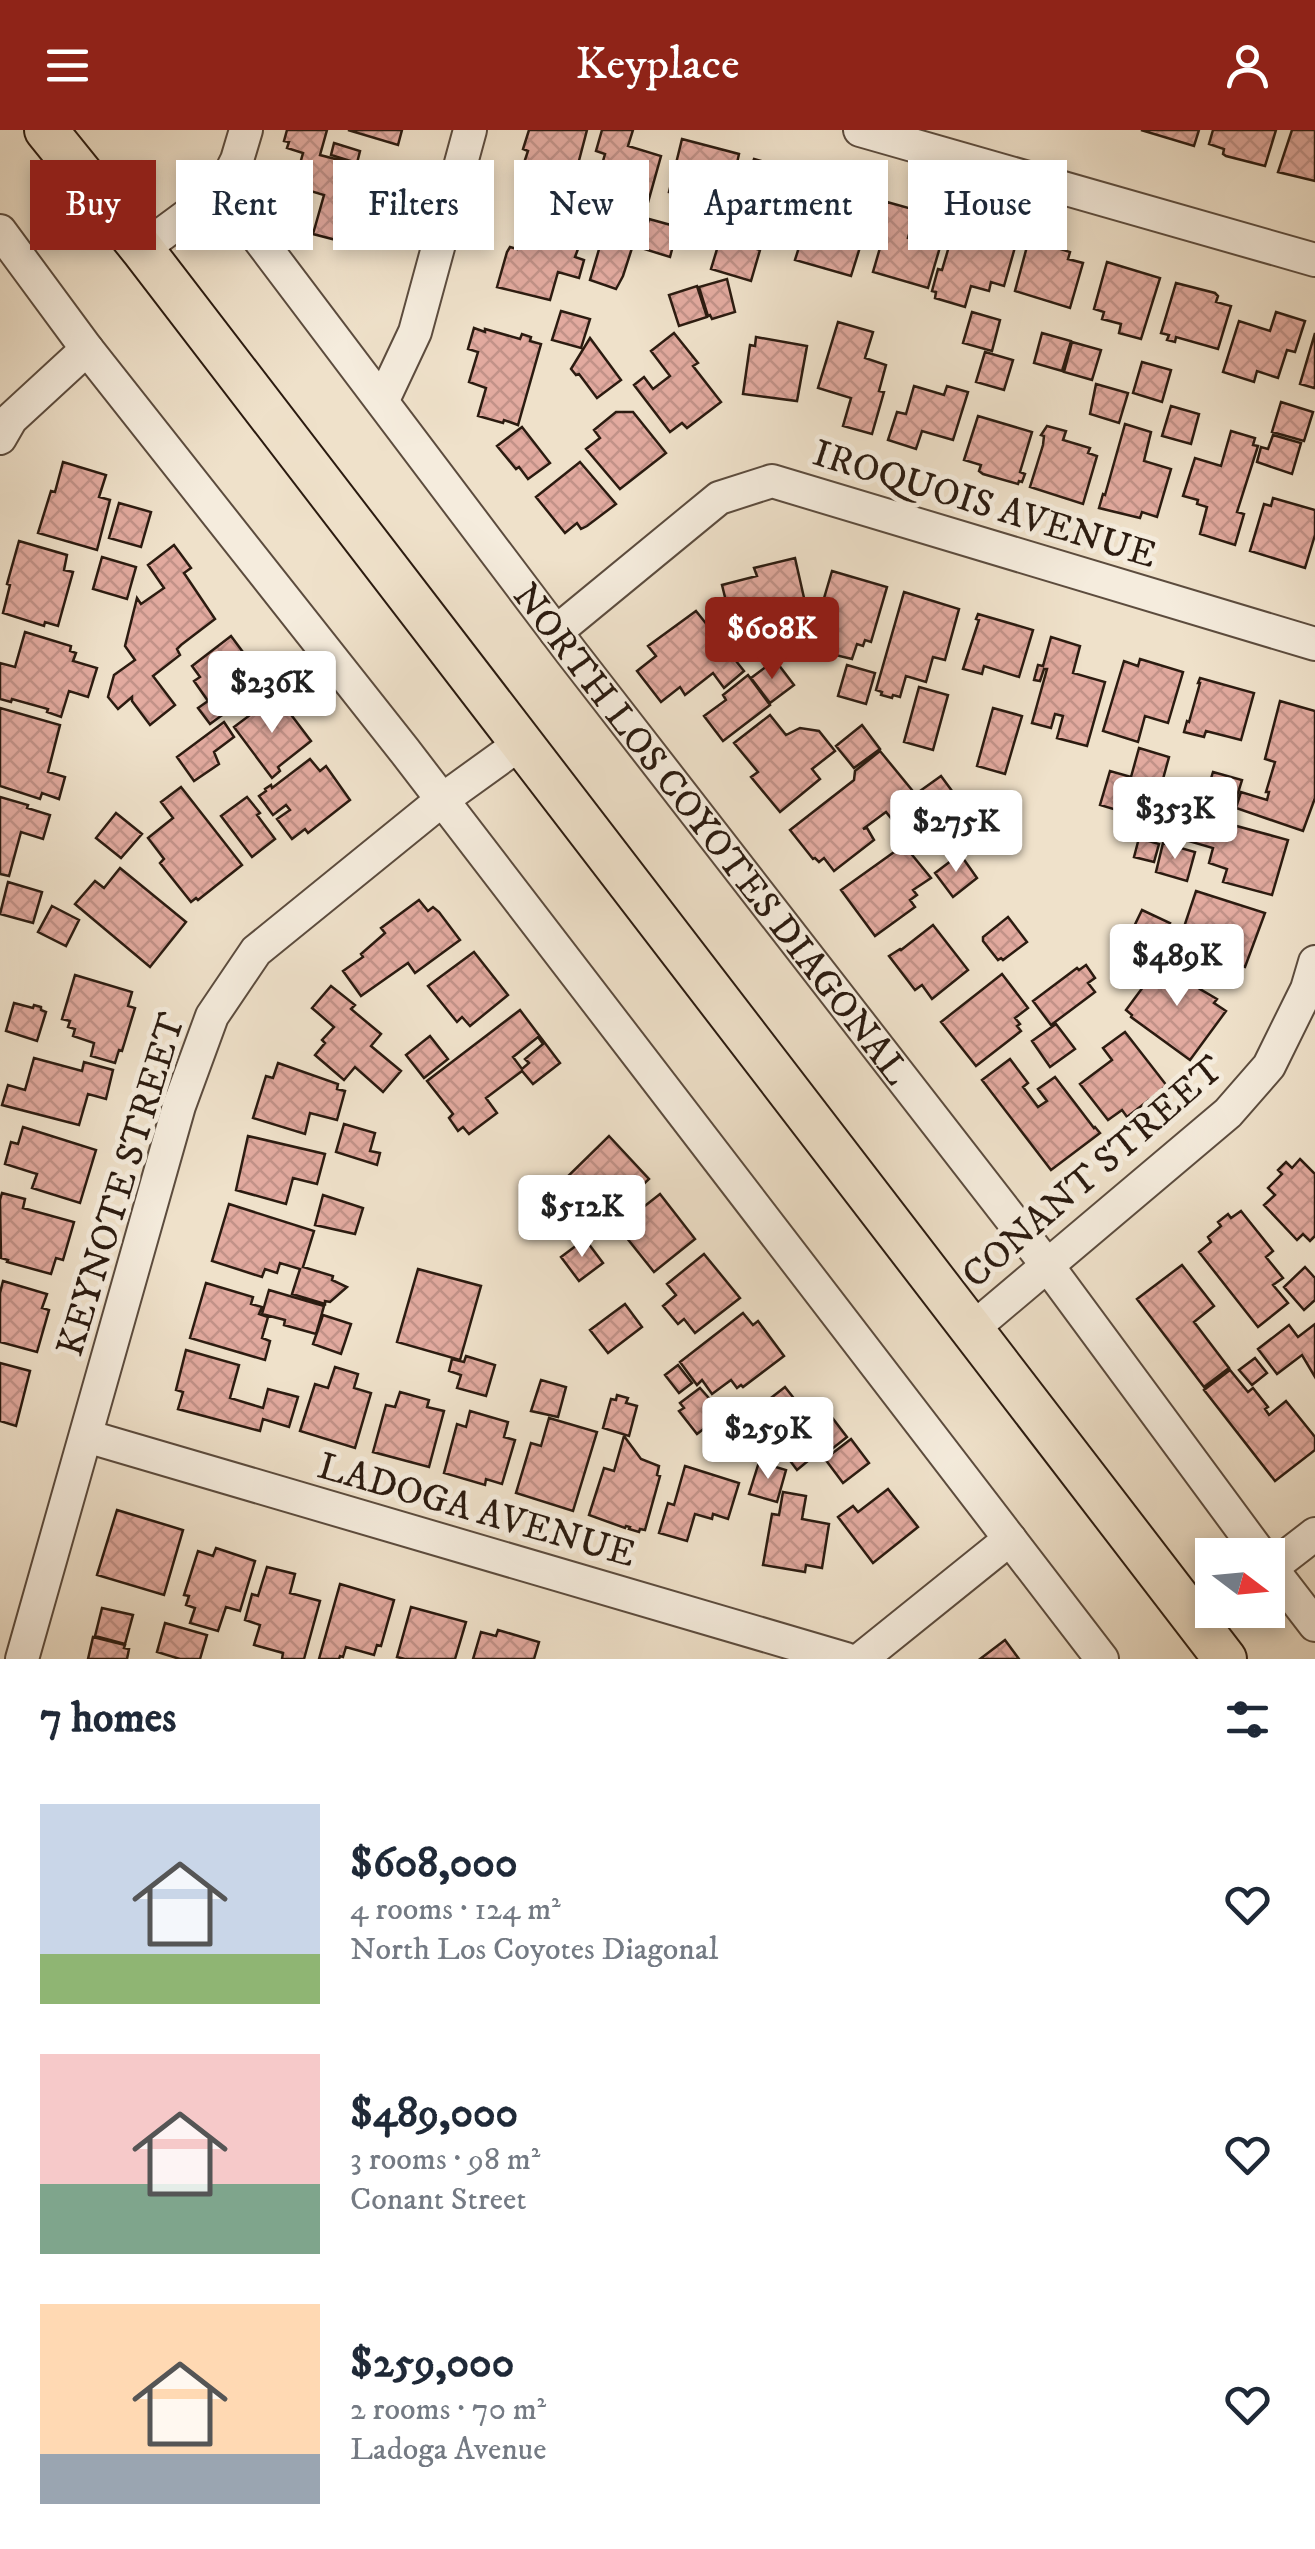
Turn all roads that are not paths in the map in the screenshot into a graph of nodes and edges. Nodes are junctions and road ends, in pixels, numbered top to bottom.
1 (46, 130) edge
2 (246, 130) edge
3 (470, 130) edge
4 (860, 130) edge
5 (70, 160) edge
6 (237, 160) edge
7 (0, 231) edge
8 (142, 250) edge
9 (268, 250) edge
10 (1315, 260) edge
11 (87, 349) junction
12 (383, 400) junction
13 (0, 438) edge
14 (556, 632) junction
15 (1315, 644) edge
16 (521, 744) junction
17 (442, 800) junction
18 (1315, 962) edge
19 (1047, 1265) junction
20 (971, 1330) junction
21 (86, 1436) junction
22 (1315, 1534) edge
23 (1249, 1538) edge
24 (1010, 1539) junction
25 (1285, 1552) edge
26 (1285, 1585) edge
27 (1315, 1624) edge
28 (22, 1659) edge
29 (846, 1659) edge
30 (861, 1659) edge
31 (1102, 1659) edge
32 (1225, 1659) edge

1 - 5 main road
2 - 6 street
3 - 12 street
4 - 10 street
7 - 11 street
8 - 16 main road
9 - 12 street, NORTH LOS COYOTES DIAGONAL
11 - 13 street
11 - 17 street
12 - 14 street, NORTH LOS COYOTES DIAGONAL
14 - 15 street, IROQUOIS AVENUE
14 - 19 street, NORTH LOS COYOTES DIAGONAL
16 - 17 street, KEYNOTE STREET
16 - 20 main road
17 - 21 street, KEYNOTE STREET
17 - 24 street
18 - 19 street, CONANT STREET
19 - 20 street, CONANT STREET
19 - 23 street, NORTH LOS COYOTES DIAGONAL
20 - 32 main road
21 - 28 street, KEYNOTE STREET
21 - 29 street, LADOGA AVENUE
22 - 25 street
24 - 30 street
24 - 31 street
26 - 27 street, NORTH LOS COYOTES DIAGONAL

